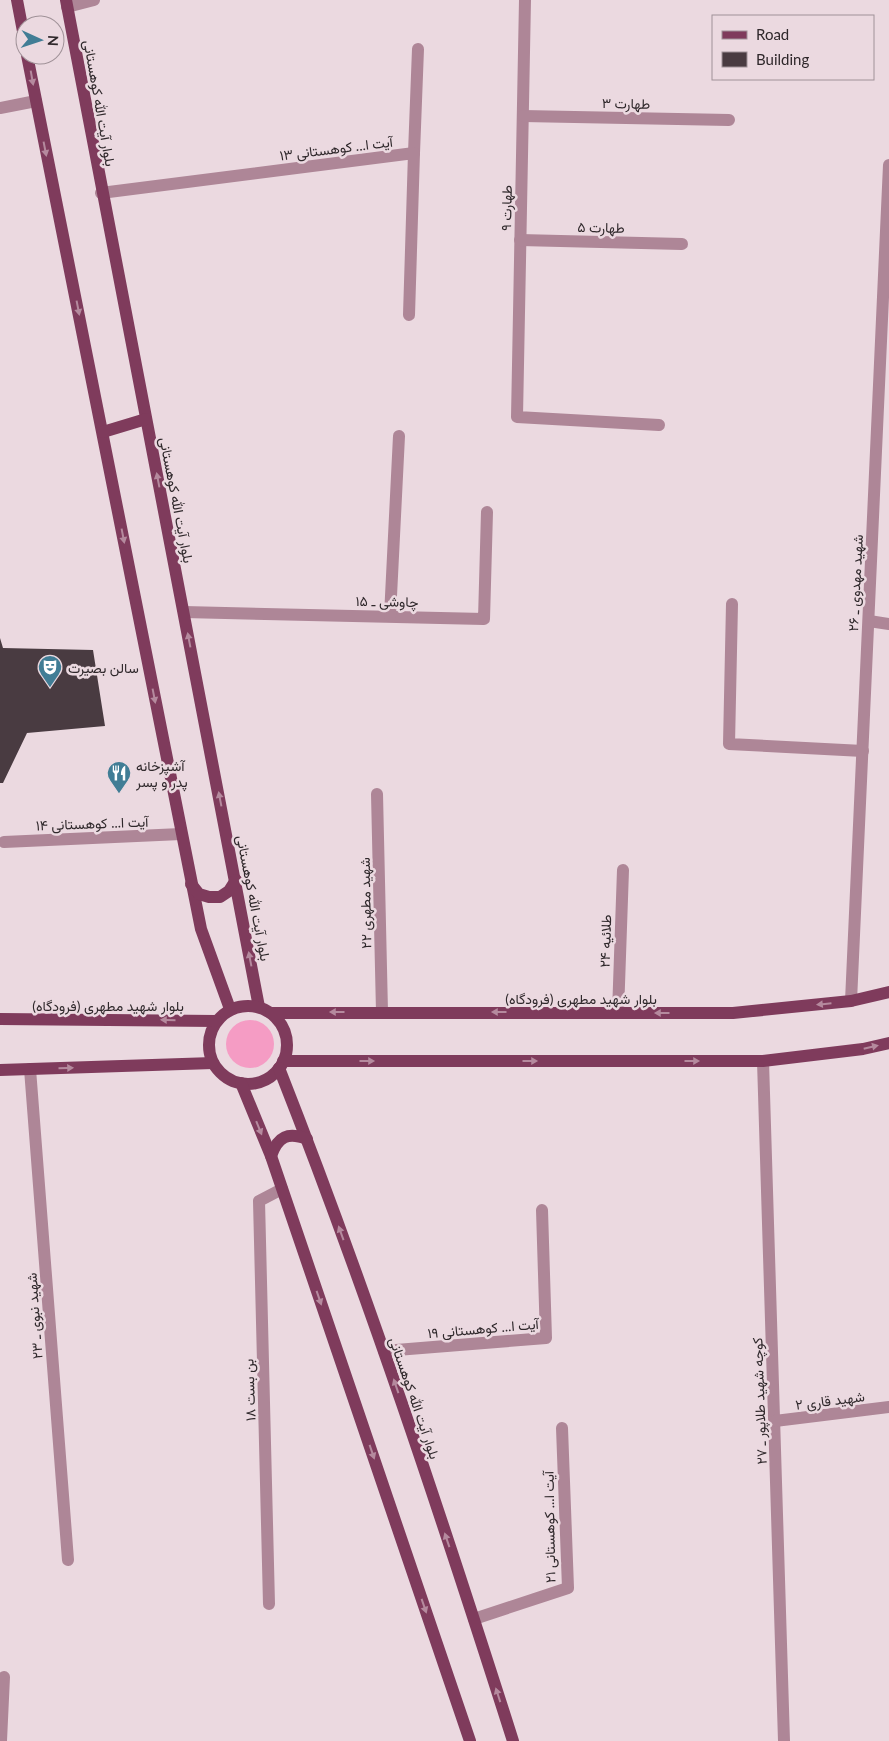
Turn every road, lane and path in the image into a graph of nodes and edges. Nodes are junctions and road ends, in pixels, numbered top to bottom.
1 (17, 0) edge
2 (94, 0) edge
3 (525, 0) edge
4 (66, 3) edge
5 (20, 15) edge
6 (418, 49) dead end
7 (29, 65) edge
8 (36, 101) junction
9 (0, 108) edge
10 (523, 116) junction
11 (728, 120) dead end
12 (414, 153) junction
13 (889, 166) edge
14 (101, 193) junction
15 (520, 240) junction
16 (682, 244) dead end
17 (409, 315) dead end
18 (146, 419) junction
19 (659, 425) dead end
20 (103, 432) junction
21 (399, 436) dead end
22 (487, 512) dead end
23 (732, 604) dead end
24 (184, 612) junction
25 (390, 616) junction
26 (869, 621) junction
27 (889, 624) edge
28 (863, 751) junction
29 (377, 794) dead end
30 (181, 834) junction
31 (4, 842) dead end
32 (623, 870) dead end
33 (236, 880) junction
34 (191, 884) junction
35 (889, 992) edge
36 (851, 1001) junction
37 (259, 1007) junction
38 (230, 1009) junction
39 (382, 1012) junction
40 (271, 1013) junction
41 (618, 1013) junction
42 (0, 1019) edge
43 (216, 1021) junction
44 (889, 1043) edge
45 (763, 1061) junction
46 (213, 1063) junction
47 (281, 1064) junction
48 (30, 1069) junction
49 (0, 1070) edge
50 (241, 1083) junction
51 (308, 1139) junction
52 (271, 1156) junction
53 (282, 1189) junction
54 (542, 1210) dead end
55 (384, 1351) junction
56 (889, 1408) edge
57 (774, 1421) junction
58 (562, 1428) dead end
59 (68, 1560) dead end
60 (269, 1604) dead end
61 (474, 1619) junction
62 (4, 1677) dead end
63 (1, 1741) edge
64 (470, 1741) edge
65 (513, 1741) edge
66 (784, 1741) edge

1 - 5 main road
2 - 4 street
3 - 10 street, طهارت ۹
4 - 14 main road, بلوار آیت الله کوهستانی
6 - 12 street
7 -> 8 main road
8 - 9 street
8 -> 20 main road
10 - 11 street, طهارت ۳
10 - 15 street, طهارت ۹
12 - 14 street, آیت ا... کوهستانی ۱۳
12 - 17 street
13 - 26 street, شهید مهدوی ـ ۲۶
14 - 18 main road, بلوار آیت الله کوهستانی
15 - 16 street, طهارت ۵
15 - 19 street, طهارت ۹
18 - 20 main road
24 -> 18 main road, بلوار آیت الله کوهستانی
20 -> 30 main road
21 - 25 street
22 - 25 street, چاوشی ـ ۱۵
23 - 28 street
24 - 25 street, چاوشی ـ ۱۵
33 -> 24 main road, بلوار آیت الله کوهستانی
26 - 27 street
26 - 28 street, شهید مهدوی ـ ۲۶
28 - 36 street, شهید مهدوی ـ ۲۶
29 - 39 street, شهید مطهری ۲۲
30 - 31 street, آیت ا... کوهستانی ۱۴
30 - 34 main road
32 - 41 street, طلائیه ۲۴
33 - 34 main road
37 -> 33 main road, بلوار آیت الله کوهستانی
34 - 38 main road
35 - 36 main road, بلوار شهید مطهری (فرودگاه)
36 -> 41 main road, بلوار شهید مطهری (فرودگاه)
37 - 38 main road
37 - 40 main road
38 - 43 main road
39 -> 40 main road, بلوار شهید مطهری (فرودگاه)
41 -> 39 main road, بلوار شهید مطهری (فرودگاه)
40 - 47 main road
43 -> 42 main road, بلوار شهید مطهری (فرودگاه)
43 - 46 main road
45 -> 44 main road
47 -> 45 main road
45 - 57 street, کوچه شهید طلاپور ـ ۲۷
48 -> 46 main road
46 - 50 main road
47 - 50 main road
47 - 51 main road, بلوار آیت الله کوهستانی
48 - 49 main road
48 - 59 street, شهید نبوی ـ ۲۳
50 -> 52 main road
51 - 52 main road
55 -> 51 main road, بلوار آیت الله کوهستانی
52 - 53 main road
53 - 60 street, بن بست ۱۸
53 -> 64 main road
54 - 55 street, آیت ا... کوهستانی ۱۹
61 -> 55 main road, بلوار آیت الله کوهستانی
56 - 57 street, شهید قاری ۲
57 - 66 street, کوچه شهید طلاپور ـ ۲۷
58 - 61 street, آیت ا... کوهستانی ۲۱
65 -> 61 main road, بلوار آیت الله کوهستانی
62 - 63 street

